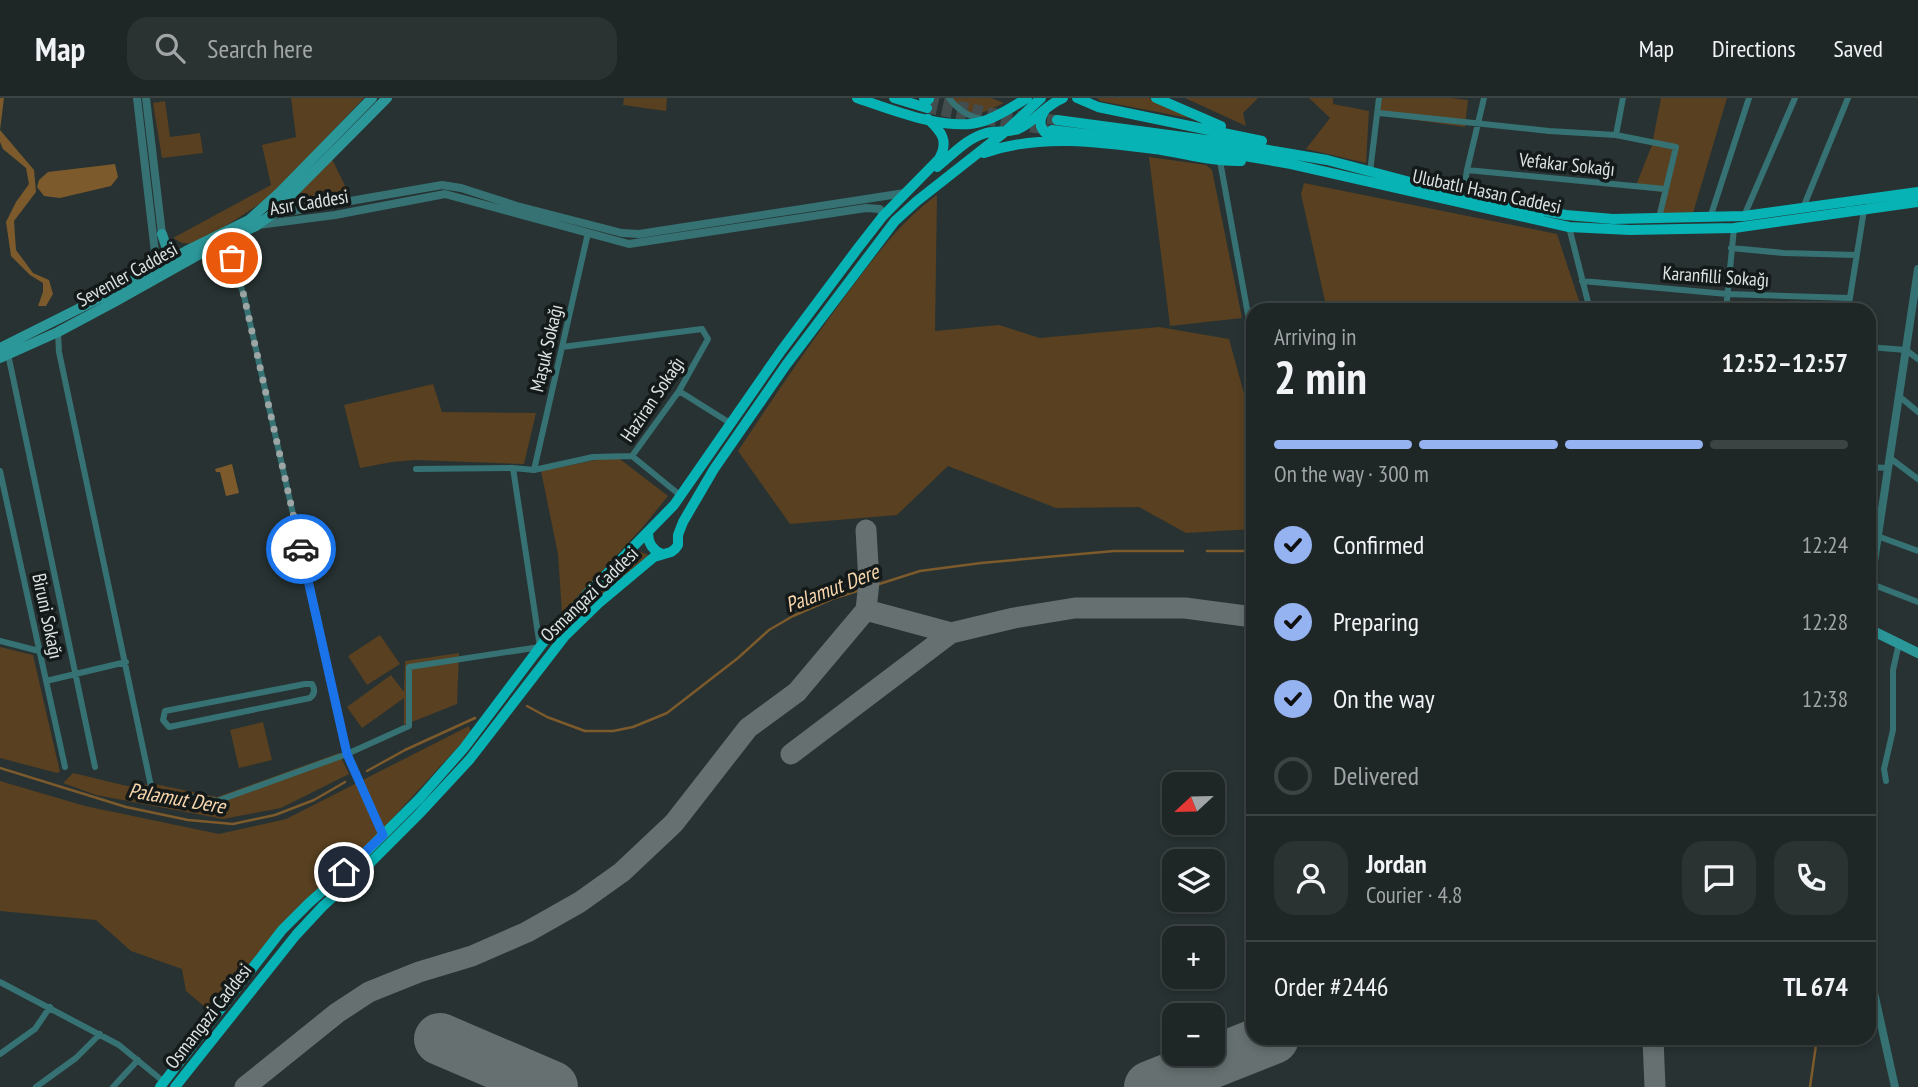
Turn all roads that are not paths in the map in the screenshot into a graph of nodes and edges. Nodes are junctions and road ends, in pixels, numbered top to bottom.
1 (137, 98) edge
2 (146, 98) edge
3 (372, 98) edge
4 (387, 98) edge
5 (858, 98) edge
6 (894, 98) edge
7 (949, 98) edge
8 (1027, 98) edge
9 (1063, 98) edge
10 (1077, 98) edge
11 (1156, 98) edge
12 (1379, 98) edge
13 (1483, 98) edge
14 (1623, 98) edge
15 (1749, 98) edge
16 (1795, 98) edge
17 (1848, 98) edge
18 (1045, 102) edge
19 (1094, 102) edge
20 (927, 106) edge
21 (1379, 113) junction
22 (990, 119) junction
23 (1477, 123) junction
24 (1055, 130) junction
25 (1006, 131) junction
26 (1616, 135) junction
27 (1262, 141) junction
28 (976, 156) junction
29 (1265, 160) junction
30 (1327, 160) junction
31 (1220, 161) junction
32 (1467, 170) junction
33 (1370, 173) junction
34 (1665, 189) junction
35 (1918, 192) edge
36 (905, 193) junction
37 (1463, 196) junction
38 (1918, 202) edge
39 (1803, 208) junction
40 (1864, 210) junction
41 (271, 215) junction
42 (883, 216) junction
43 (1744, 216) junction
44 (1710, 218) junction
45 (1658, 219) junction
46 (256, 220) junction
47 (1569, 226) junction
48 (1734, 228) junction
49 (590, 229) junction
50 (162, 234) junction
51 (224, 236) junction
52 (1731, 248) junction
53 (186, 251) junction
54 (1856, 255) junction
55 (172, 264) junction
56 (155, 268) junction
57 (1918, 269) edge
58 (1582, 281) junction
59 (1916, 292) edge
60 (1727, 294) junction
61 (1849, 298) junction
62 (1588, 303) edge
63 (1726, 303) edge
64 (1849, 303) edge
65 (1246, 304) edge
66 (58, 332) junction
67 (562, 347) junction
68 (1876, 348) edge
69 (1906, 350) junction
70 (3, 354) edge
71 (1918, 359) edge
72 (679, 391) junction
73 (1899, 396) junction
74 (1918, 412) edge
75 (730, 423) junction
76 (632, 456) junction
77 (1890, 458) junction
78 (1876, 467) edge
79 (513, 468) junction
80 (1888, 468) junction
81 (416, 469) dead end
82 (534, 470) junction
83 (0, 471) edge
84 (1918, 479) edge
85 (681, 496) junction
86 (1876, 522) edge
87 (650, 531) junction
88 (678, 535) junction
89 (1876, 536) edge
90 (1918, 551) edge
91 (662, 554) junction
92 (1876, 586) edge
93 (1918, 602) edge
94 (1876, 632) edge
95 (0, 641) edge
96 (1899, 643) junction
97 (540, 647) junction
98 (39, 651) junction
99 (1918, 653) edge
100 (126, 662) junction
101 (76, 673) junction
102 (46, 681) junction
103 (312, 684) joint
104 (347, 754) junction
105 (65, 767) dead end
106 (95, 767) dead end
107 (1886, 781) dead end
108 (383, 835) junction
109 (0, 982) edge
110 (1876, 1002) edge
111 (50, 1007) junction
112 (100, 1034) junction
113 (0, 1054) edge
114 (138, 1060) junction
115 (167, 1086) edge
116 (36, 1087) edge
117 (113, 1087) edge
118 (1895, 1087) edge

1 - 56 street
2 - 50 street
3 - 46 main road, Sevenler Caddesi
4 - 41 main road, Sevenler Caddesi
5 - 20 main road
6 - 20 main road
7 - 22 street
8 - 22 main road
9 - 18 main road
10 - 19 main road
11 - 27 main road
12 - 21 street
13 - 23 street
14 - 26 street
15 - 44 street
16 - 43 street
17 - 39 street
18 - 24 main road
18 - 25 main road
19 - 27 main road
20 - 22 main road
20 - 36 main road
21 - 23 street
21 - 33 street
23 - 26 street
23 - 32 street
24 - 28 main road
24 - 29 main road, Ulubatlı Hasan Caddesi
24 - 30 main road, Ulubatlı Hasan Caddesi
24 - 31 main road
25 - 28 main road, Osmangazi Caddesi
25 - 36 main road
26 - 34 street
27 - 30 main road
28 - 88 main road, Osmangazi Caddesi
29 - 31 main road
29 - 47 main road, Ulubatlı Hasan Caddesi
30 - 33 main road, Ulubatlı Hasan Caddesi
31 - 65 street
32 - 34 street, Vefakar Sokağı
32 - 37 street
33 - 37 main road, Ulubatlı Hasan Caddesi
34 - 45 street
35 - 39 main road, Ulubatlı Hasan Caddesi
36 - 42 main road, Osmangazi Caddesi
36 - 49 street, Asır Caddesi
37 - 45 main road, Ulubatlı Hasan Caddesi
38 - 40 main road, Ulubatlı Hasan Caddesi
39 - 43 main road, Ulubatlı Hasan Caddesi
40 - 48 main road, Ulubatlı Hasan Caddesi
40 - 54 street
41 - 46 main road, Sevenler Caddesi
41 - 49 street, Asır Caddesi
42 - 49 street, Asır Caddesi
42 - 75 main road, Osmangazi Caddesi
43 - 44 main road, Ulubatlı Hasan Caddesi
44 - 45 main road, Ulubatlı Hasan Caddesi
46 - 49 street, Asır Caddesi
46 - 51 main road, Sevenler Caddesi
47 - 48 main road, Ulubatlı Hasan Caddesi
47 - 58 street
48 - 52 street
49 - 67 street, Maşuk Sokağı
50 - 53 main road
50 - 55 main road
51 - 53 main road, Sevenler Caddesi
51 - 55 main road, Sevenler Caddesi
51 - 104 street
52 - 54 street
52 - 60 street
53 - 55 main road, Sevenler Caddesi
54 - 61 street
55 - 56 main road, Sevenler Caddesi
55 - 66 main road, Sevenler Caddesi
56 - 70 main road, Sevenler Caddesi
57 - 59 street
58 - 60 street, Karanfilli Sokağı
58 - 62 street
59 - 69 street
60 - 61 street, Karanfilli Sokağı
60 - 63 street
61 - 64 street
66 - 70 main road, Sevenler Caddesi
66 - 100 street
67 - 72 street, Haziran Sokağı
67 - 82 street, Maşuk Sokağı
68 - 69 street
69 - 71 street
69 - 73 street
70 - 101 street
72 - 75 street
72 - 76 street, Haziran Sokağı
73 - 74 street
73 - 77 street
75 - 85 main road, Osmangazi Caddesi
76 - 82 street, Haziran Sokağı
76 - 85 street
77 - 80 street
77 - 84 street
78 - 80 street
79 - 81 street, Haziran Sokağı
79 - 82 street, Haziran Sokağı
79 - 97 street
80 - 86 street
83 - 98 street, Biruni Sokağı
85 - 87 main road, Osmangazi Caddesi
87 - 88 main road
87 - 91 main road
87 - 97 main road, Osmangazi Caddesi
88 - 91 main road, Osmangazi Caddesi
89 - 90 street
91 - 115 main road, Osmangazi Caddesi
92 - 93 street
94 - 96 main road
95 - 98 street
96 - 99 main road
96 - 107 street
97 - 104 street
97 - 108 main road, Osmangazi Caddesi
98 - 102 street, Biruni Sokağı
100 - 101 street
100 - 104 street
101 - 102 street
101 - 106 street
102 - 105 street, Biruni Sokağı
103 - 103 street
104 - 108 street
108 - 115 main road, Osmangazi Caddesi
109 - 111 street
110 - 118 street
111 - 112 street
111 - 113 street
112 - 114 street
112 - 116 street
114 - 115 street
114 - 117 street

